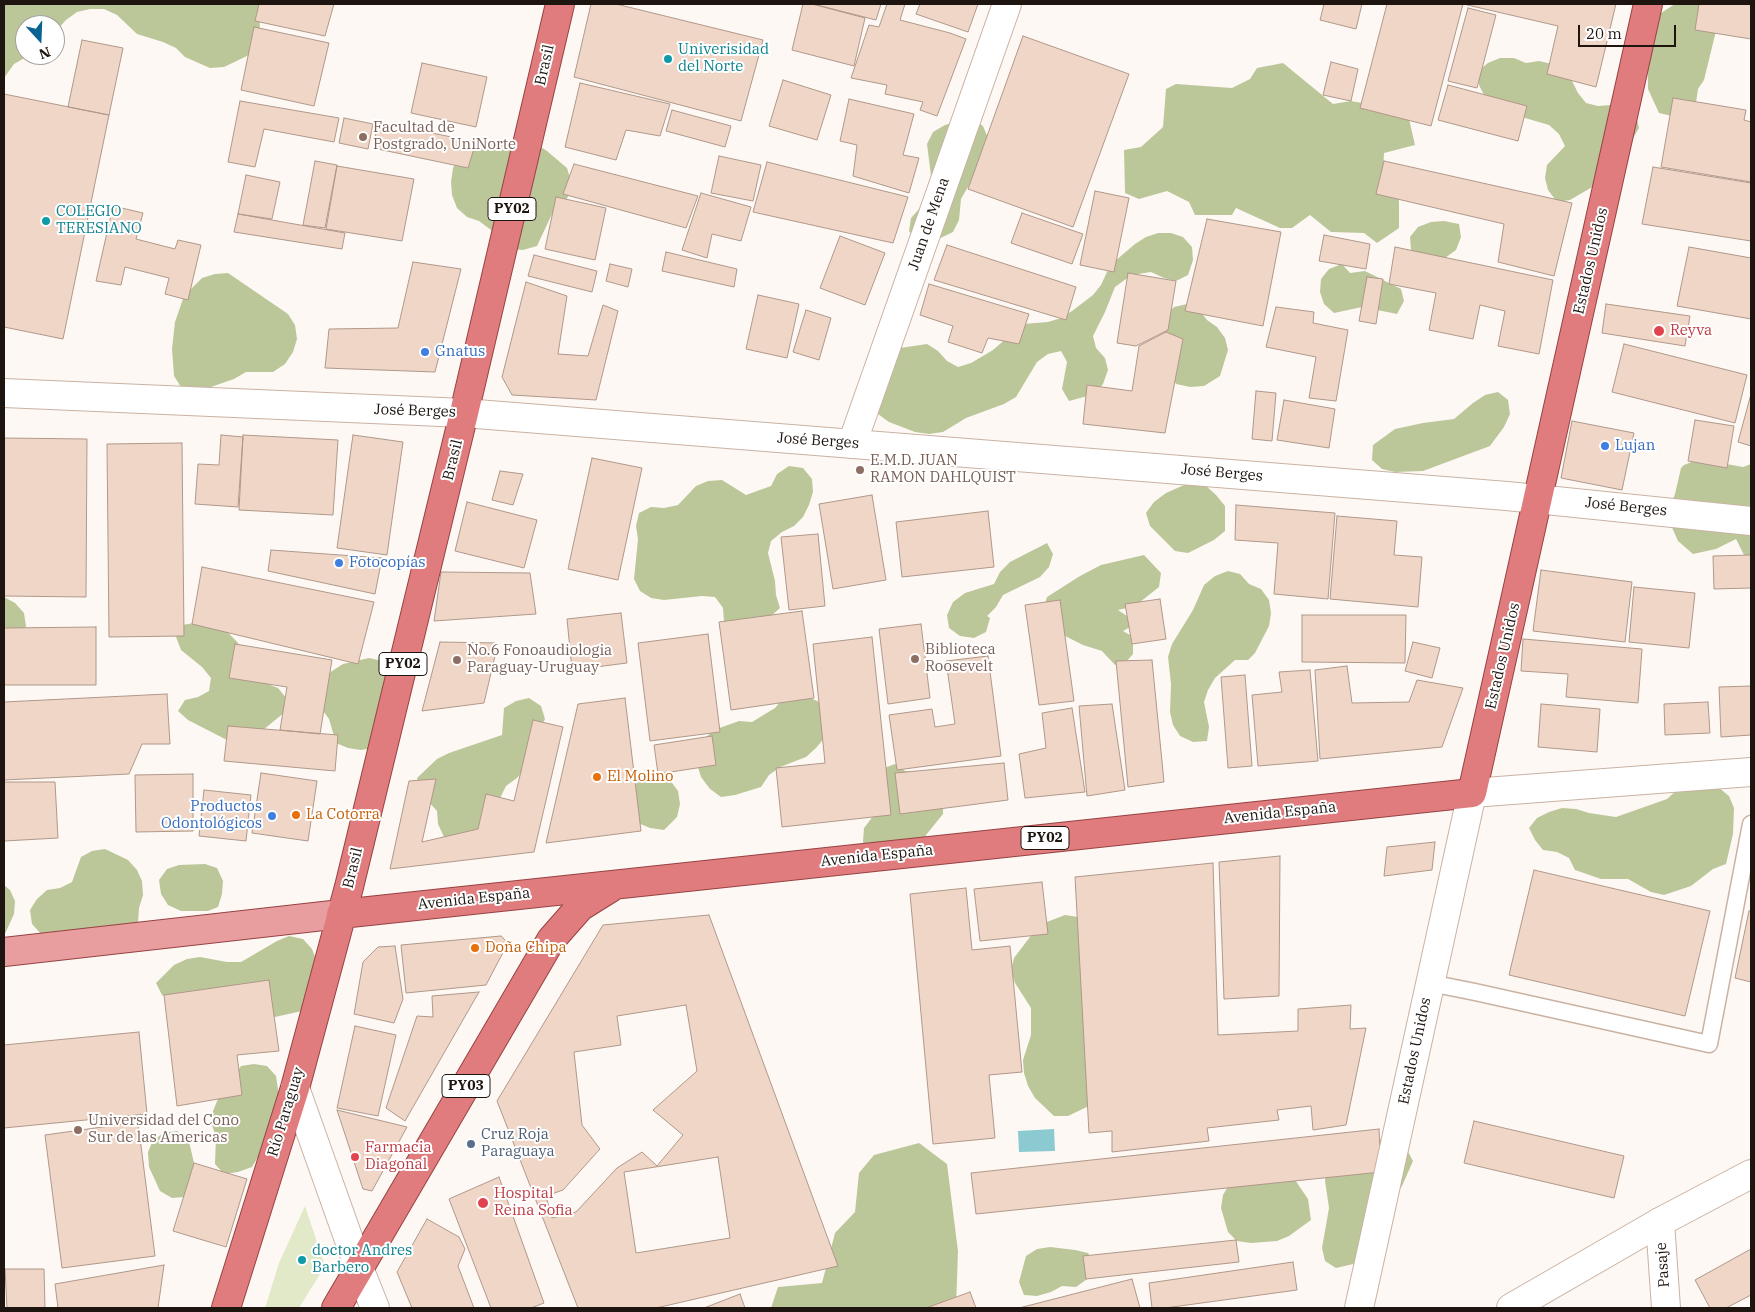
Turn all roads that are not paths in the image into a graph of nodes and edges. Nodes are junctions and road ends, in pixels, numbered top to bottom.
1 (560, 4) edge
2 (1007, 4) edge
3 (1648, 4) edge
4 (4, 393) edge
5 (464, 413) junction
6 (852, 444) junction
7 (1538, 498) junction
8 (1751, 521) edge
9 (1751, 772) edge
10 (1472, 793) junction
11 (1751, 824) edge
12 (617, 884) junction
13 (341, 914) junction
14 (4, 952) edge
15 (1430, 983) junction
16 (295, 1088) junction
17 (1751, 1174) edge
18 (1660, 1222) junction
19 (359, 1268) junction
20 (226, 1308) edge
21 (336, 1308) edge
22 (375, 1308) edge
23 (1359, 1308) edge
24 (1511, 1308) edge
25 (1666, 1308) edge

1 - 5 highway, Brasil / PY02
2 - 6 street, Juan de Mena
3 - 7 highway, Estados Unidos
4 - 5 street, José Berges
5 - 6 street, José Berges
5 - 13 highway, Brasil / PY02
6 - 7 street, José Berges
7 - 8 street, José Berges
7 - 10 highway, Estados Unidos
9 - 10 street, Avenida España / PY02
10 - 12 highway, Avenida España / PY02
10 - 15 street, Estados Unidos
11 - 15 lane
12 - 13 highway, Avenida España / PY02
12 - 19 highway, PY03
13 - 14 main road, Avenida España
13 - 16 highway, Río Paraguay
15 - 23 street, Estados Unidos
16 - 19 street
16 - 20 highway, Río Paraguay
17 - 18 street
18 - 24 street
18 - 25 street, Pasaje
19 - 21 highway, PY03
19 - 22 street

